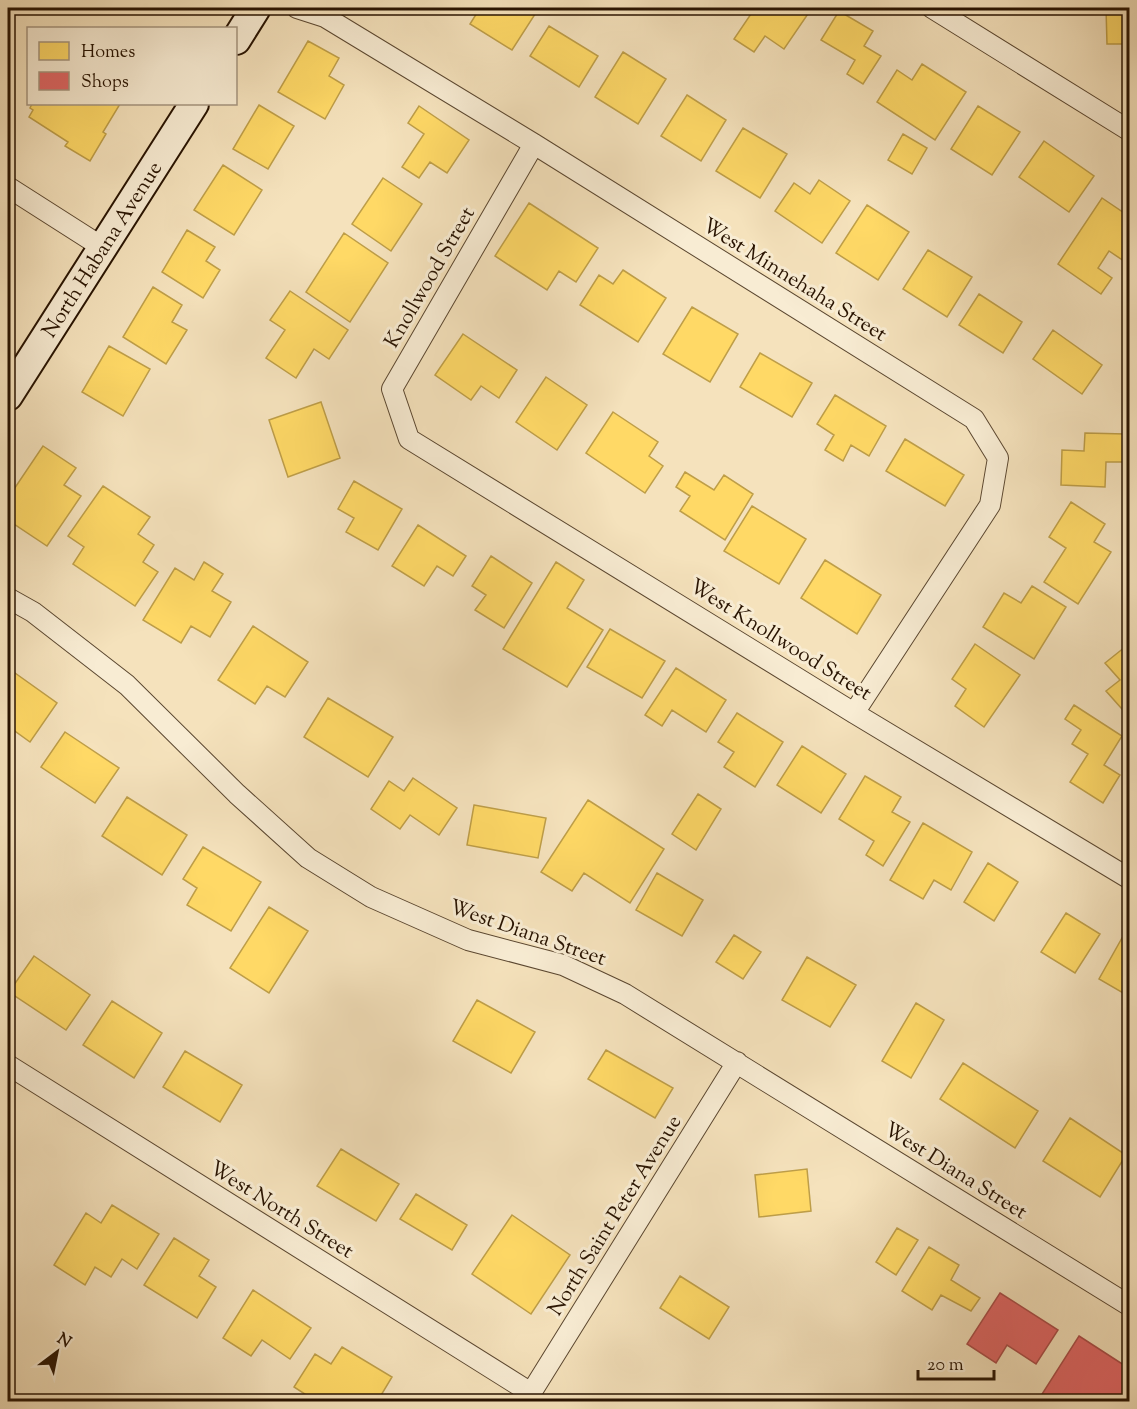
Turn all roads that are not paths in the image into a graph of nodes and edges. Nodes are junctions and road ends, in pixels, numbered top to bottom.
1 (256, 8) edge
2 (297, 8) edge
3 (932, 8) edge
4 (237, 38) edge
5 (193, 105) edge
6 (1130, 131) edge
7 (534, 144) junction
8 (8, 187) edge
9 (102, 247) junction
10 (8, 396) edge
11 (409, 439) joint
12 (8, 598) edge
13 (855, 713) junction
14 (1130, 879) edge
15 (737, 1062) junction
16 (8, 1065) edge
17 (1130, 1306) edge
18 (531, 1393) joint

1 - 4 street
2 - 7 street, West Minnehaha Street
3 - 6 street
5 - 9 street, North Habana Avenue
7 - 11 street, Knollwood Street
7 - 13 street, West Minnehaha Street
8 - 9 street
9 - 10 street, North Habana Avenue
11 - 13 street, West Knollwood Street
12 - 15 street, West Diana Street
13 - 14 street, West Knollwood Street
15 - 17 street, West Diana Street
15 - 18 street, North Saint Peter Avenue
16 - 18 street, West North Street

